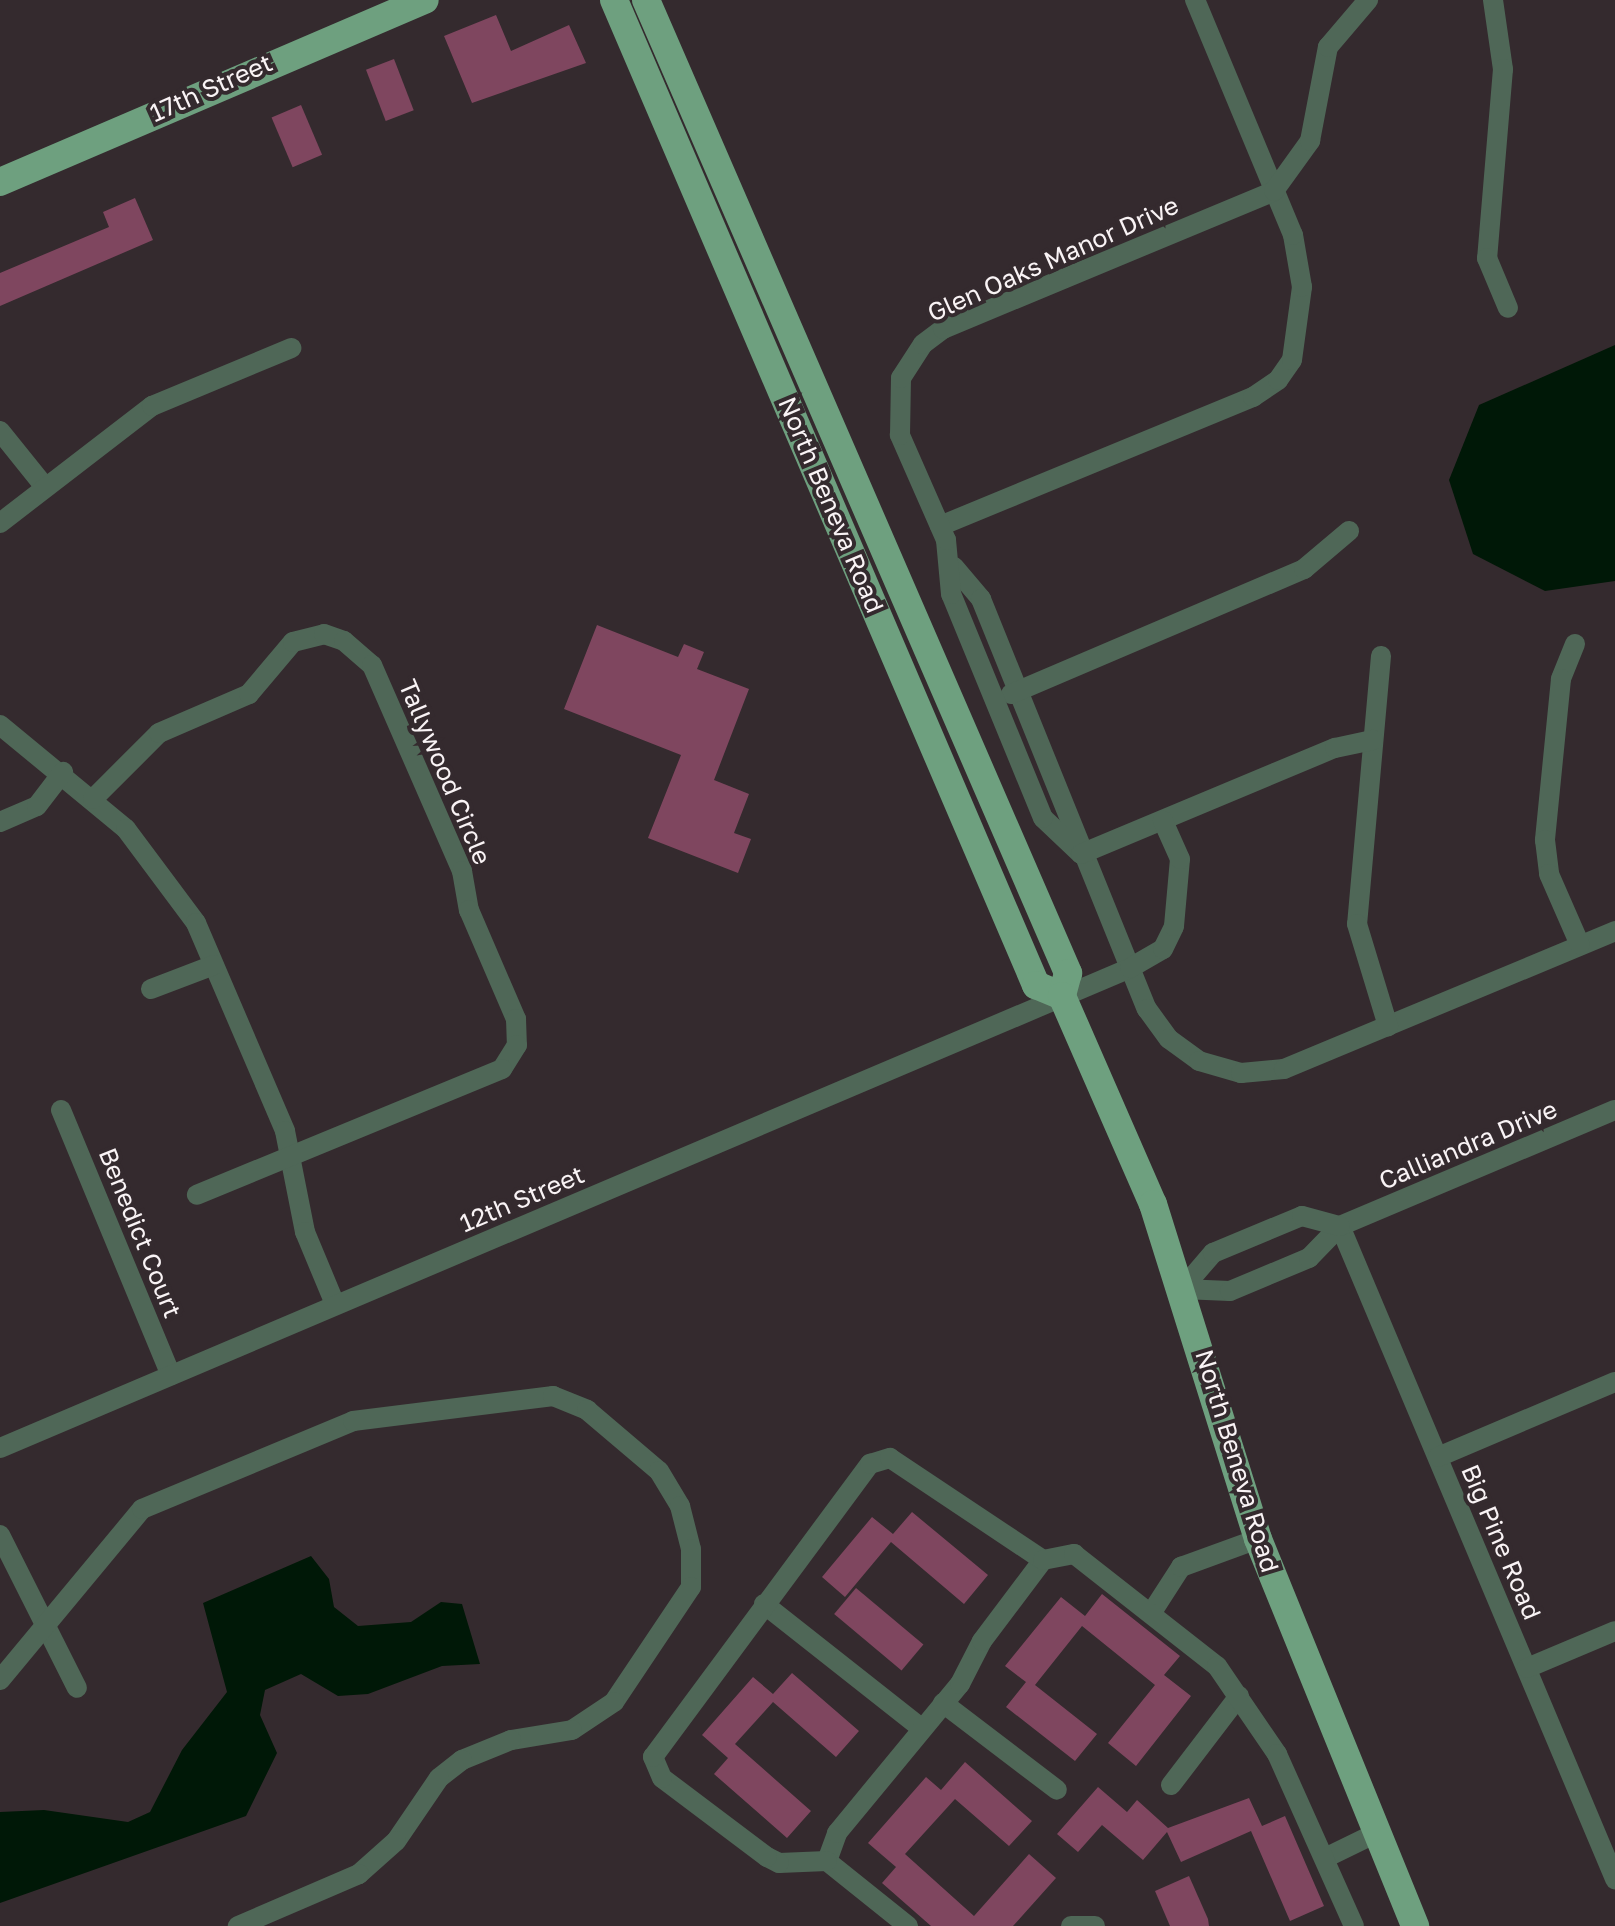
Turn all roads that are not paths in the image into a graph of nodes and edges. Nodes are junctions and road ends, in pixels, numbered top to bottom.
1 (425, 0) edge
2 (614, 0) edge
3 (646, 0) edge
4 (1195, 0) edge
5 (1368, 0) edge
6 (1493, 0) edge
7 (0, 182) edge
8 (1274, 191) junction
9 (1508, 308) dead end
10 (291, 348) dead end
11 (0, 430) edge
12 (45, 487) junction
13 (0, 523) edge
14 (940, 526) junction
15 (1349, 530) dead end
16 (954, 567) junction
17 (1575, 644) dead end
18 (1381, 656) dead end
19 (1019, 691) junction
20 (995, 701) junction
21 (0, 725) edge
22 (1373, 740) junction
23 (63, 772) junction
24 (93, 798) junction
25 (1163, 821) junction
26 (0, 822) edge
27 (1082, 854) junction
28 (1615, 931) edge
29 (1580, 946) junction
30 (214, 965) junction
31 (1130, 968) junction
32 (151, 989) dead end
33 (1062, 996) junction
34 (1388, 1026) junction
35 (61, 1110) dead end
36 (1615, 1110) edge
37 (292, 1158) junction
38 (197, 1195) dead end
39 (1340, 1226) junction
40 (1182, 1289) junction
41 (335, 1304) junction
42 (171, 1376) junction
43 (1615, 1382) edge
44 (0, 1448) edge
45 (1438, 1457) junction
46 (0, 1536) edge
47 (1258, 1539) junction
48 (1044, 1560) junction
49 (764, 1604) junction
50 (1152, 1612) junction
51 (48, 1621) junction
52 (1615, 1631) edge
53 (1528, 1668) junction
54 (0, 1680) edge
55 (77, 1688) dead end
56 (1239, 1696) junction
57 (944, 1703) junction
58 (921, 1728) junction
59 (1171, 1785) dead end
60 (1057, 1790) dead end
61 (1376, 1833) junction
62 (1325, 1858) junction
63 (827, 1861) junction
64 (1614, 1879) edge
65 (903, 1924) edge
66 (238, 1926) edge
67 (1071, 1926) edge
68 (1096, 1926) edge
69 (1354, 1926) edge
70 (1415, 1926) edge

1 - 7 main road, 17th Street
2 - 33 main road, North Beneva Road
3 - 33 main road, North Beneva Road
4 - 8 street
5 - 8 street
6 - 9 street
8 - 14 street
8 - 14 street, Glen Oaks Manor Drive
10 - 12 street
11 - 12 street
12 - 13 street
14 - 16 street, Glen Oaks Manor Drive
15 - 19 street
16 - 19 street, Glen Oaks Manor Drive
16 - 20 street, Glen Oaks Manor Drive
17 - 29 street
18 - 22 street
19 - 20 street
19 - 27 street, Glen Oaks Manor Drive
20 - 27 street, Glen Oaks Manor Drive
21 - 23 street
22 - 25 street
22 - 34 street
23 - 24 street
23 - 26 street
24 - 30 street
24 - 37 street, Tallywood Circle
25 - 27 street
25 - 31 street
27 - 31 street, Glen Oaks Manor Drive
28 - 29 street, Glen Oaks Manor Drive
29 - 34 street, Glen Oaks Manor Drive
30 - 32 street
30 - 37 street
31 - 33 street
31 - 34 street, Glen Oaks Manor Drive
33 - 40 main road, North Beneva Road
33 - 41 street, 12th Street
35 - 42 street, Benedict Court
36 - 39 street, Calliandra Drive
37 - 38 street, Tallywood Circle
37 - 41 street
39 - 40 street, Calliandra Drive
39 - 40 street, Calliandra Drive
39 - 45 street, Big Pine Road
40 - 47 main road, North Beneva Road
41 - 42 street, 12th Street
42 - 44 street, 12th Street
43 - 45 street
45 - 53 street, Big Pine Road
46 - 51 street
47 - 50 street
47 - 61 main road, North Beneva Road
48 - 49 street
48 - 50 street
48 - 57 street
49 - 58 street
49 - 63 street
50 - 56 street
51 - 54 street
51 - 55 street
51 - 66 street
52 - 53 street
53 - 64 street, Big Pine Road
56 - 59 street
56 - 62 street
57 - 58 street
57 - 60 street
58 - 63 street
61 - 62 street
61 - 70 main road, North Beneva Road
62 - 69 street
63 - 65 street
67 - 68 street

